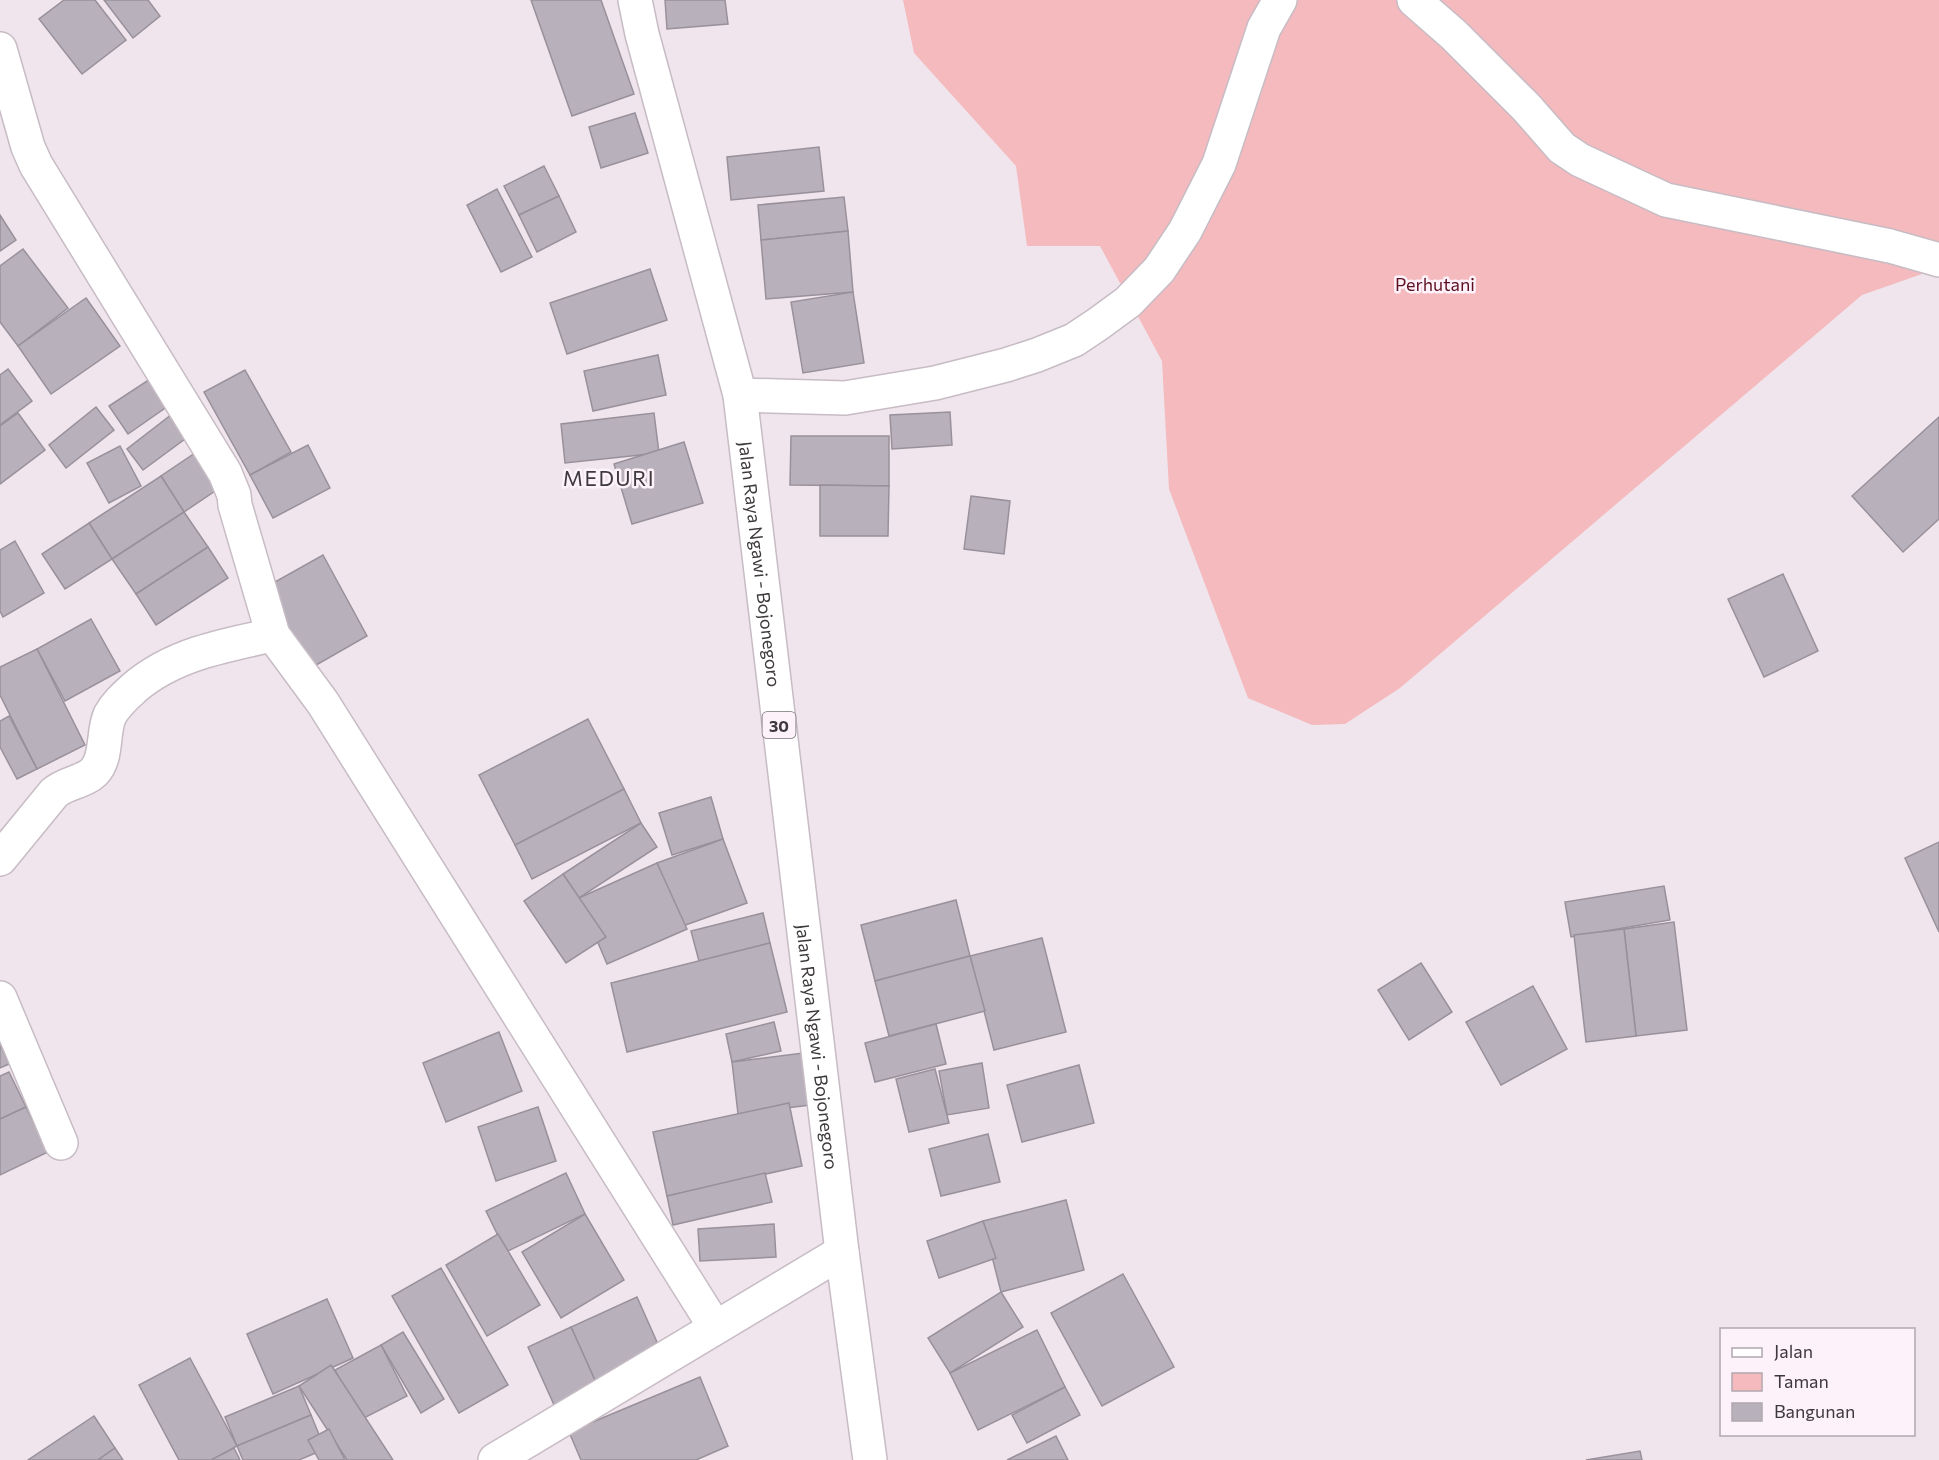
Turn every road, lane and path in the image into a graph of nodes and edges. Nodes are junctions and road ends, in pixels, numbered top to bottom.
1 (635, 0) edge
2 (1280, 0) edge
3 (1414, 0) edge
4 (0, 50) edge
5 (1939, 261) edge
6 (740, 395) junction
7 (273, 635) junction
8 (0, 860) edge
9 (0, 998) edge
10 (61, 1143) dead end
11 (842, 1252) junction
12 (715, 1327) junction
13 (495, 1460) edge
14 (870, 1460) edge

1 - 6 main road, Jalan Raya Ngawi - Bojonegoro / 30
2 - 6 main road
3 - 5 main road
4 - 7 main road
6 - 11 main road, Jalan Raya Ngawi - Bojonegoro / 30
7 - 8 main road
7 - 12 main road
9 - 10 main road
11 - 12 main road
11 - 14 main road, Jalan Raya Ngawi - Bojonegoro / 30
12 - 13 main road

